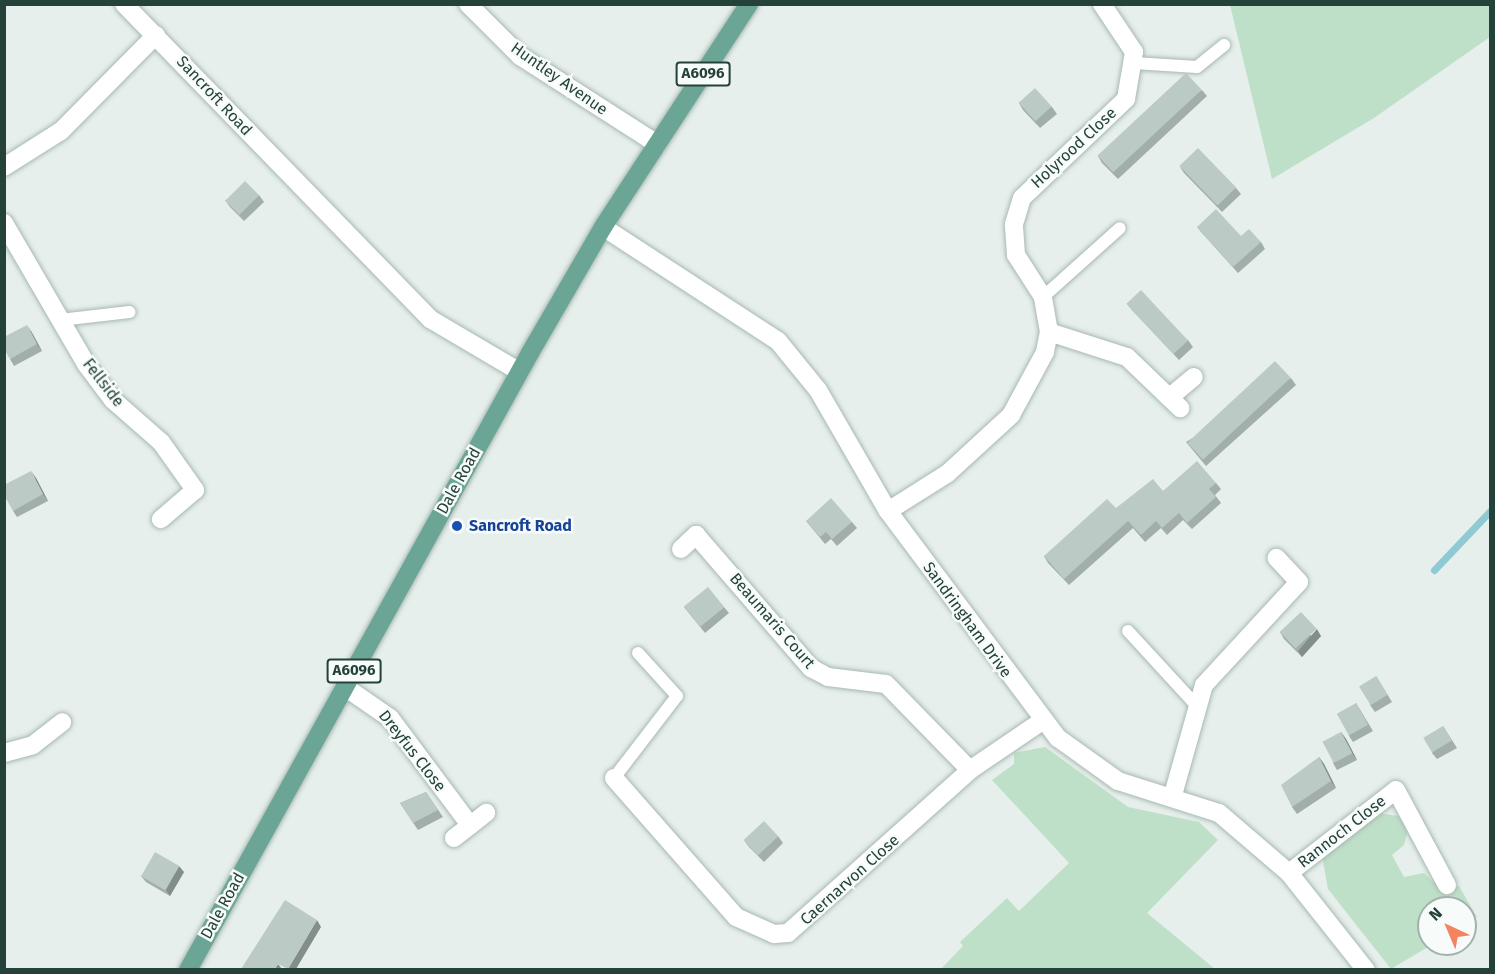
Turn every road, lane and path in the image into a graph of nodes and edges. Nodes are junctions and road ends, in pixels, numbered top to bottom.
1 (124, 4) edge
2 (468, 4) edge
3 (749, 4) edge
4 (1102, 4) edge
5 (156, 35) junction
6 (1224, 45) dead end
7 (1134, 63) junction
8 (657, 144) junction
9 (4, 167) edge
10 (4, 223) edge
11 (603, 227) junction
12 (1120, 228) dead end
13 (1043, 297) junction
14 (130, 312) dead end
15 (60, 320) junction
16 (1048, 332) junction
17 (520, 372) junction
18 (1194, 376) dead end
19 (888, 511) junction
20 (161, 519) dead end
21 (681, 549) dead end
22 (1277, 558) dead end
23 (1128, 631) dead end
24 (638, 653) dead end
25 (345, 687) junction
26 (1197, 706) junction
27 (1042, 721) junction
28 (62, 722) dead end
29 (4, 753) edge
30 (970, 770) junction
31 (614, 778) joint
32 (1173, 795) junction
33 (486, 813) dead end
34 (470, 825) junction
35 (454, 838) dead end
36 (1289, 873) junction
37 (1447, 885) dead end
38 (188, 969) edge
39 (1366, 969) edge

1 - 5 street, Sancroft Road
2 - 8 street, Huntley Avenue
3 - 8 main road, Dale Road / A6096
4 - 7 street, Holyrood Close
5 - 9 street
5 - 17 street, Sancroft Road
6 - 7 lane
7 - 13 street, Holyrood Close
8 - 11 main road, Dale Road / A6096
10 - 15 street, Fellside
11 - 17 main road, Dale Road / A6096
11 - 19 street, Sandringham Drive
12 - 13 lane
13 - 16 street, Holyrood Close
14 - 15 lane
15 - 20 street, Fellside
16 - 18 street
16 - 19 street, Holyrood Close
17 - 25 main road, Dale Road / A6096
19 - 27 street, Sandringham Drive
21 - 30 street, Beaumaris Court
22 - 26 street
23 - 26 lane
24 - 31 lane
25 - 34 street, Dreyfus Close
25 - 38 main road, Dale Road / A6096
26 - 32 street
27 - 30 street, Caernarvon Close
27 - 32 street, Sandringham Drive
28 - 29 street
30 - 31 street, Caernarvon Close
32 - 36 street, Sandringham Drive
33 - 34 street
34 - 35 street
36 - 37 street, Rannoch Close
36 - 39 street, Sandringham Drive

